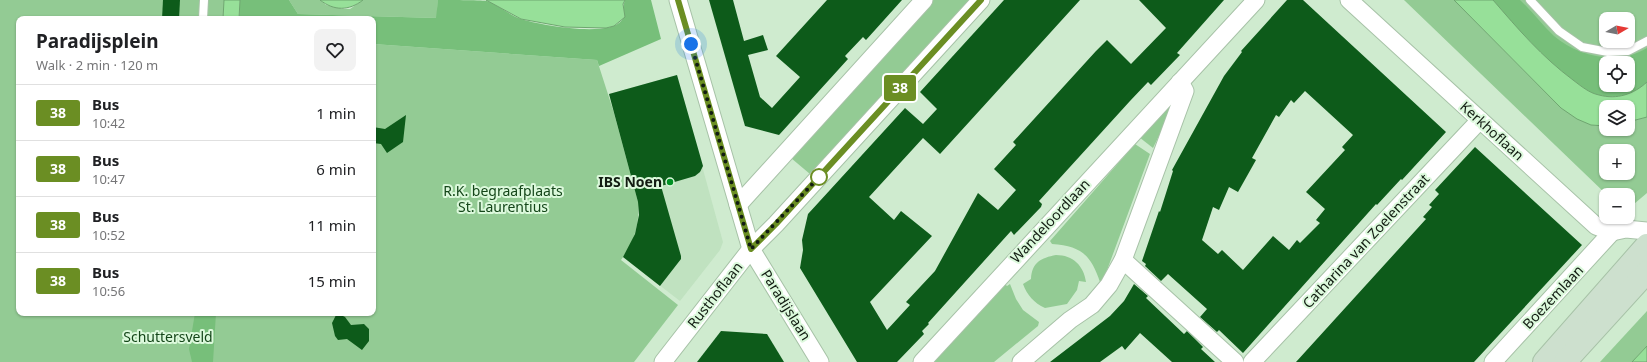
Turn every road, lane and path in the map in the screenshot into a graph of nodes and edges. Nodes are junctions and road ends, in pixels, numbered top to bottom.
1 (204, 0) edge
2 (678, 0) edge
3 (924, 0) edge
4 (981, 0) edge
5 (1256, 0) edge
6 (1349, 0) edge
7 (1530, 0) edge
8 (203, 16) edge
9 (1647, 41) edge
10 (1180, 82) junction
11 (1480, 120) junction
12 (738, 205) junction
13 (1647, 231) edge
14 (1612, 232) junction
15 (1647, 245) edge
16 (751, 249) junction
17 (1123, 260) junction
18 (1647, 272) edge
19 (663, 362) edge
20 (820, 362) edge
21 (922, 362) edge
22 (1021, 362) edge
23 (1235, 362) edge
24 (1252, 362) edge
25 (1493, 362) edge
26 (1544, 362) edge
27 (1564, 362) edge

1 - 8 lane
2 - 12 street
3 - 12 street
4 - 16 street, Rusthoflaan
5 - 10 street, Wandeloordlaan
6 - 11 street, Kerkhoflaan
7 - 9 lane
10 - 17 street
10 - 21 street, Wandeloordlaan
11 - 14 street, Kerkhoflaan
11 - 24 street, Catharina van Zoelenstraat
12 - 16 street, Paradijslaan
13 - 14 street
14 - 25 street, Boezemlaan
15 - 26 main road
16 - 19 street, Rusthoflaan
16 - 20 street, Paradijslaan
17 - 22 street
17 - 23 street
18 - 27 main road

